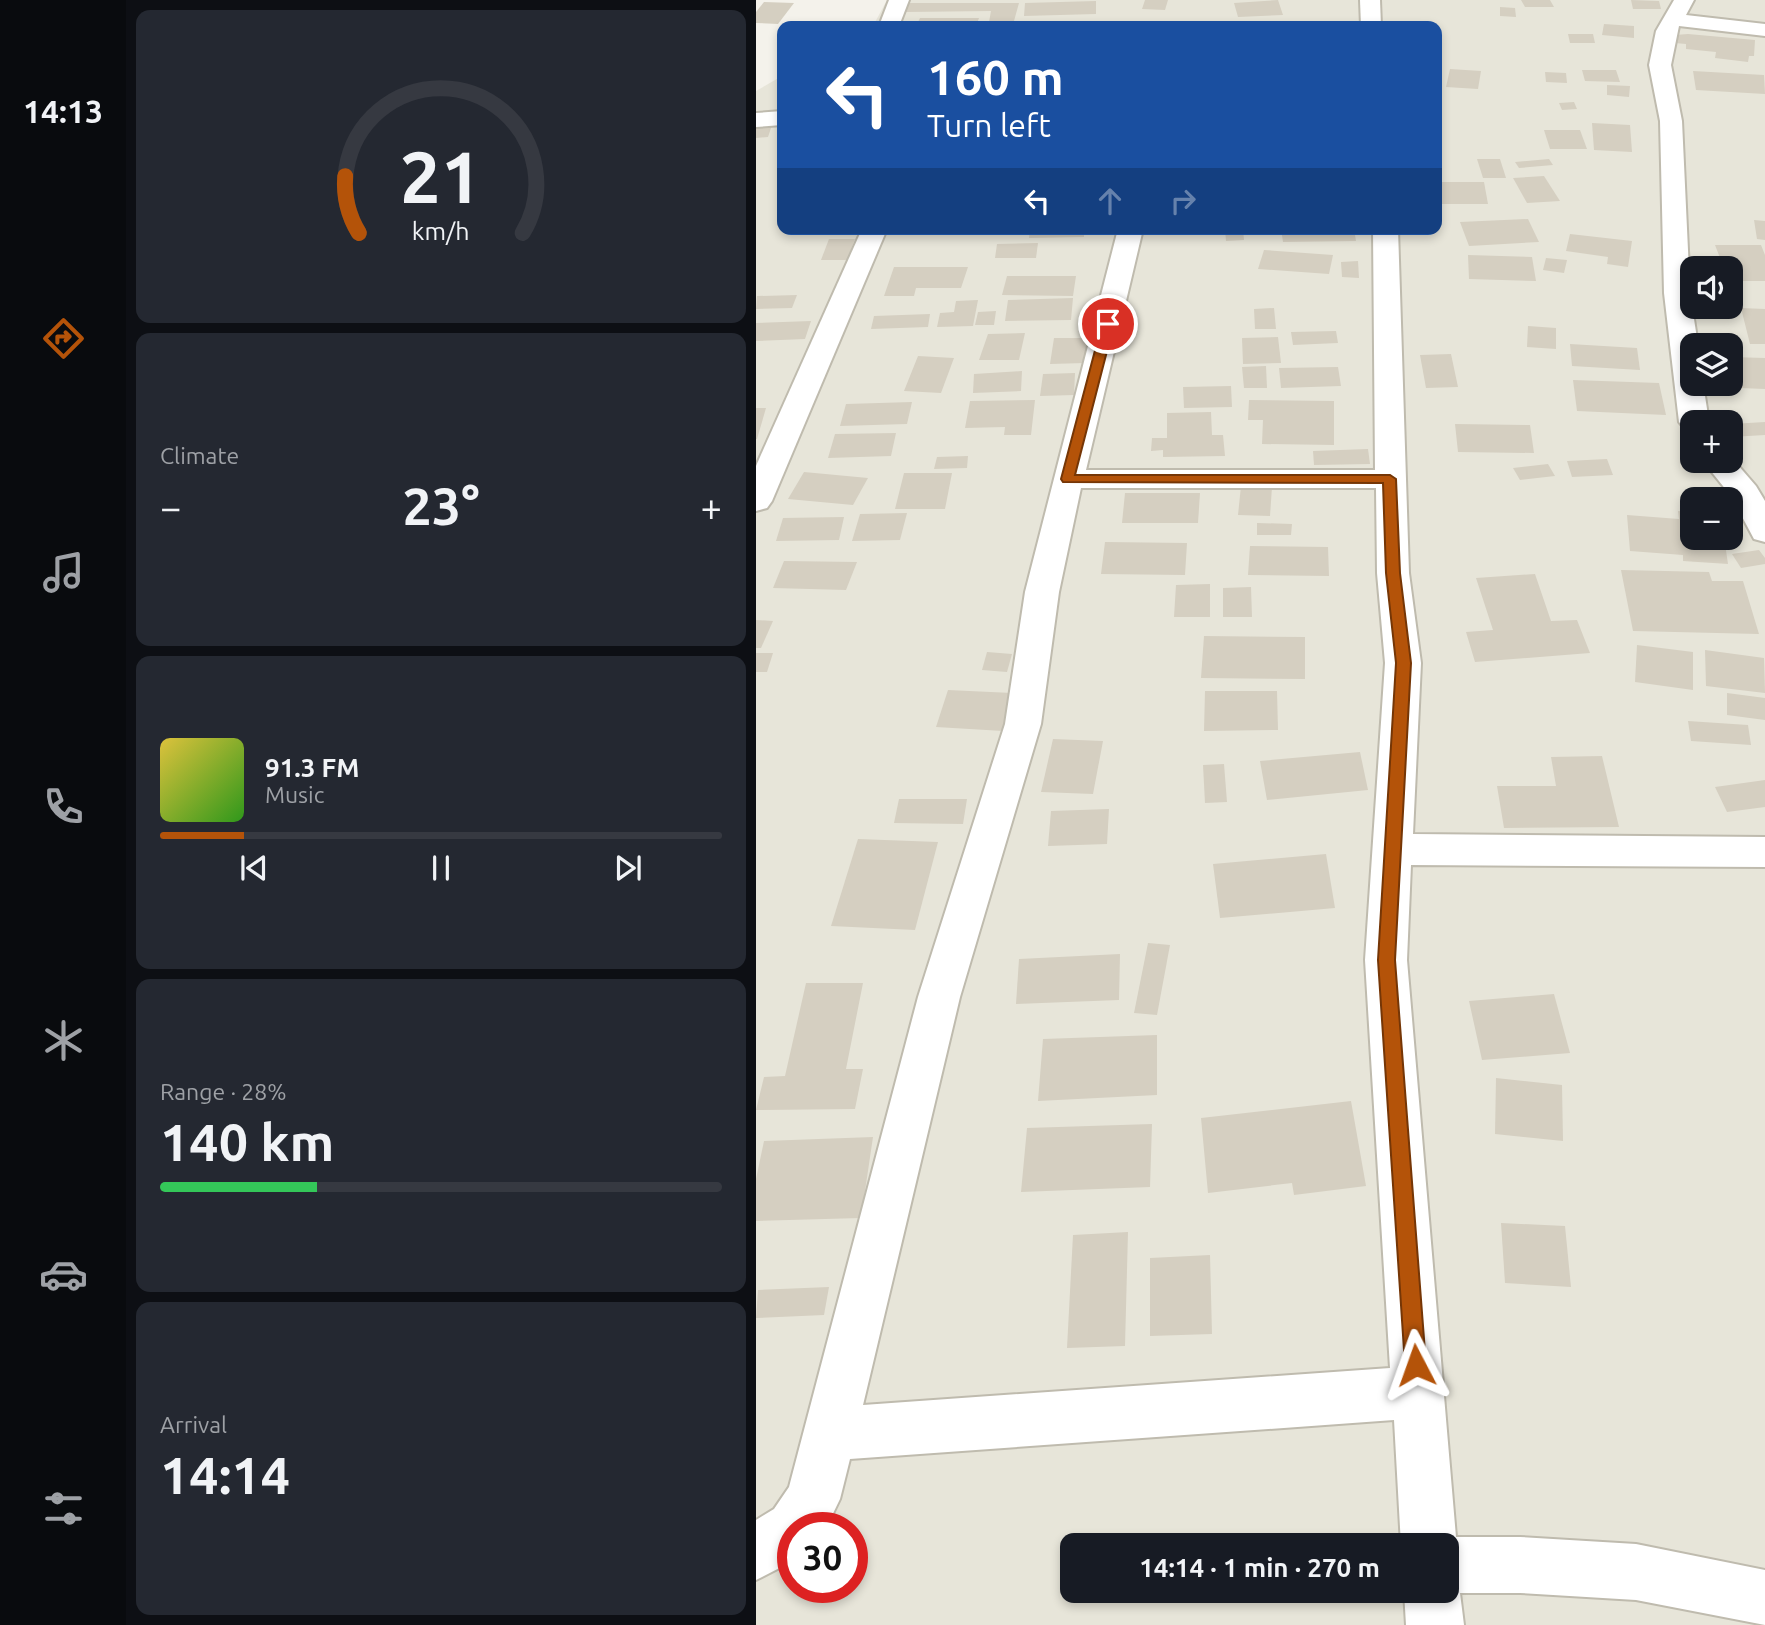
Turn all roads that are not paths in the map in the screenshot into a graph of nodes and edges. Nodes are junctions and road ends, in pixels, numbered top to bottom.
1 (899, 0) edge
2 (1370, 0) edge
3 (1678, 10) edge
4 (891, 21) edge
5 (1371, 21) edge
6 (1765, 30) edge
7 (777, 118) edge
8 (756, 120) edge
9 (872, 235) edge
10 (1129, 235) edge
11 (1385, 235) edge
12 (1692, 410) edge
13 (1728, 473) edge
14 (1068, 479) junction
15 (1390, 479) junction
16 (756, 501) edge
17 (1765, 532) edge
18 (1393, 849) junction
19 (1765, 852) edge
20 (1418, 1392) junction
21 (829, 1434) junction
22 (804, 1512) edge
23 (1428, 1533) edge
24 (777, 1538) edge
25 (756, 1552) edge
26 (1459, 1565) edge
27 (1765, 1598) edge
28 (1433, 1603) edge
29 (1435, 1625) edge

1 - 4 street
2 - 5 street
3 - 6 street
3 - 12 street
7 - 8 street
9 - 16 street
10 - 14 street
11 - 15 street
13 - 17 street
14 - 15 street
14 - 21 street
15 - 18 street
18 - 19 street
18 - 20 street
20 - 21 street
20 - 23 street
21 - 22 street
24 - 25 street
26 - 27 street
28 - 29 street

